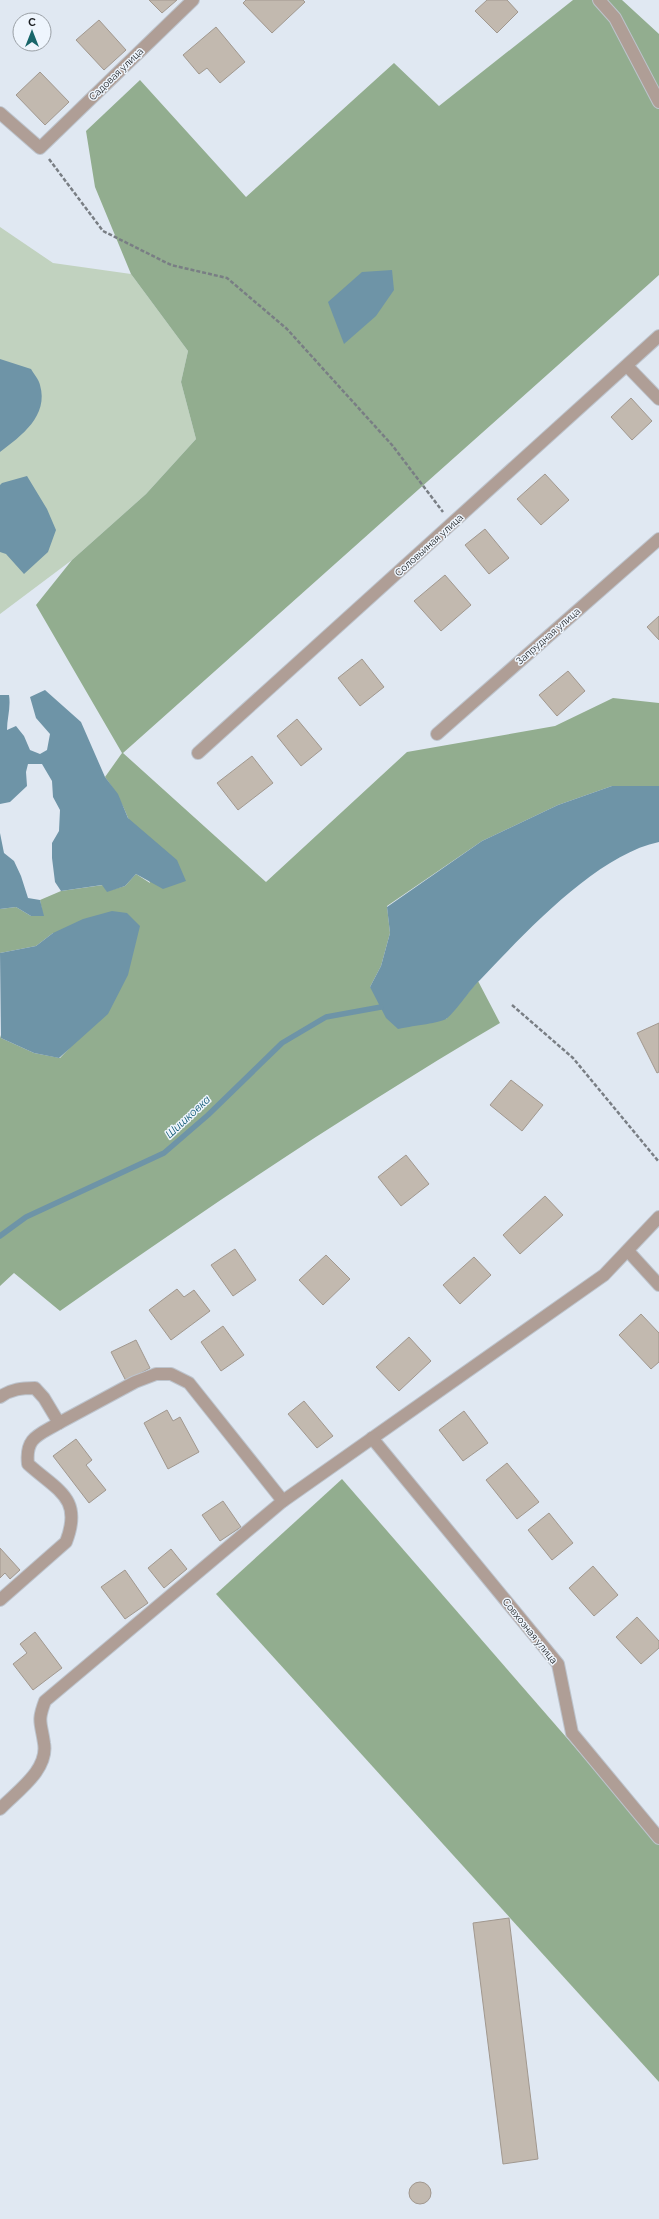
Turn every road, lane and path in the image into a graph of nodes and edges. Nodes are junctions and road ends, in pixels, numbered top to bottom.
1 (193, 0) edge
2 (599, 0) edge
3 (659, 102) edge
4 (0, 114) edge
5 (40, 148) junction
6 (659, 336) edge
7 (627, 366) junction
8 (659, 400) edge
9 (452, 524) junction
10 (659, 539) edge
11 (437, 734) dead end
12 (198, 753) dead end
13 (512, 1005) dead end
14 (659, 1162) edge
15 (659, 1217) edge
16 (628, 1251) junction
17 (659, 1284) edge
18 (0, 1397) edge
19 (60, 1423) junction
20 (372, 1438) junction
21 (283, 1501) junction
22 (0, 1600) edge
23 (0, 1809) edge
24 (659, 1838) edge

1 - 5 street, Садовая улица
2 - 3 street
4 - 5 street
5 - 9 path
6 - 7 street, Соловьиная улица
7 - 8 street
7 - 9 street, Соловьиная улица
9 - 12 street, Соловьиная улица
10 - 11 street, Запрудная улица
13 - 14 path
15 - 16 street
16 - 17 street
16 - 20 street
18 - 19 street
19 - 21 street
19 - 22 street
20 - 21 street
20 - 24 street, Совхозная улица
21 - 23 street

